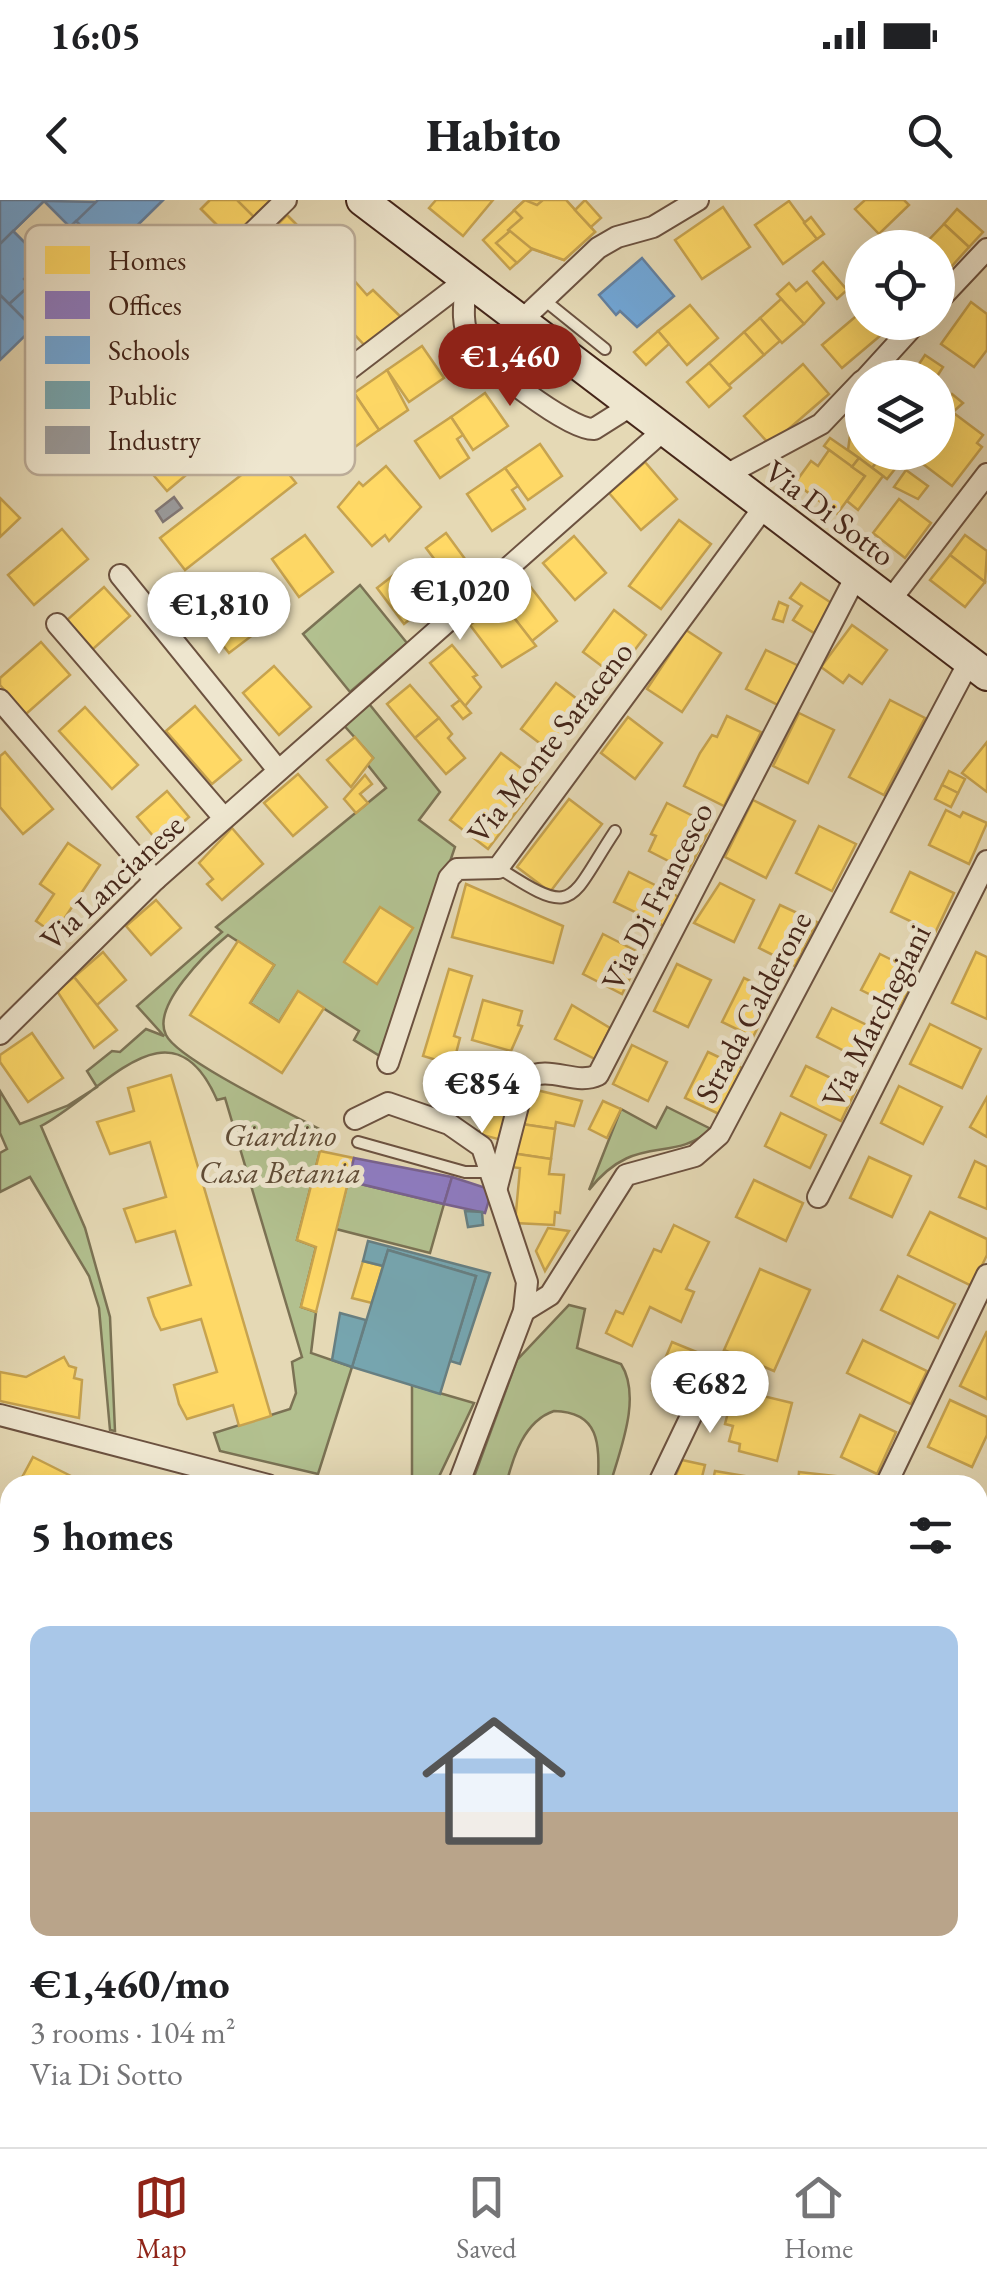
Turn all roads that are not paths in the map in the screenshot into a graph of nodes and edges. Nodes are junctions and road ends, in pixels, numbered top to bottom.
1 (286, 200) edge
2 (362, 200) edge
3 (698, 200) edge
4 (260, 225) edge
5 (987, 249) edge
6 (466, 280) junction
7 (955, 282) edge
8 (544, 299) junction
9 (522, 321) junction
10 (900, 340) edge
11 (604, 350) dead end
12 (882, 360) edge
13 (355, 365) edge
14 (845, 399) edge
15 (632, 405) junction
16 (664, 430) junction
17 (987, 474) edge
18 (724, 476) junction
19 (764, 507) junction
20 (120, 576) dead end
21 (855, 578) junction
22 (889, 602) junction
23 (57, 624) dead end
24 (978, 668) edge
25 (0, 700) edge
26 (278, 770) junction
27 (224, 818) junction
28 (615, 831) dead end
29 (987, 861) edge
30 (498, 868) junction
31 (155, 880) junction
32 (0, 1034) edge
33 (388, 1064) dead end
34 (355, 1119) dead end
35 (358, 1142) dead end
36 (495, 1179) junction
37 (818, 1197) dead end
38 (987, 1275) edge
39 (524, 1311) junction
40 (716, 1364) dead end
41 (0, 1415) edge
42 (230, 1475) edge
43 (462, 1475) edge
44 (663, 1475) edge
45 (891, 1475) edge

1 - 4 street
2 - 6 street, Via Di Sotto
3 - 8 street
5 - 7 street
6 - 9 street, Via Di Sotto
6 - 13 street
6 - 15 street
8 - 9 street
8 - 11 lane
9 - 15 street, Via Di Sotto
10 - 12 street
14 - 18 street
15 - 16 street, Via Di Sotto
16 - 18 street, Via Di Sotto
16 - 26 street, Via Lancianese
17 - 22 street
18 - 19 street, Via Di Sotto
19 - 21 street, Via Di Sotto
19 - 30 street, Via Monte Saraceno
20 - 26 street
21 - 22 street, Via Di Sotto
21 - 36 street, Via Di Francesco
22 - 24 street, Via Di Sotto
23 - 27 street, Via Lancianese
24 - 39 street, Strada Calderone
25 - 31 street
26 - 27 street, Via Lancianese
27 - 31 street, Via Lancianese
28 - 30 lane
29 - 37 street, Via Marchegiani
30 - 33 street, Via Monte Saraceno
31 - 32 street, Via Lancianese
34 - 36 street
35 - 36 lane
36 - 39 street
38 - 45 street
39 - 43 street
40 - 44 street
41 - 42 street

